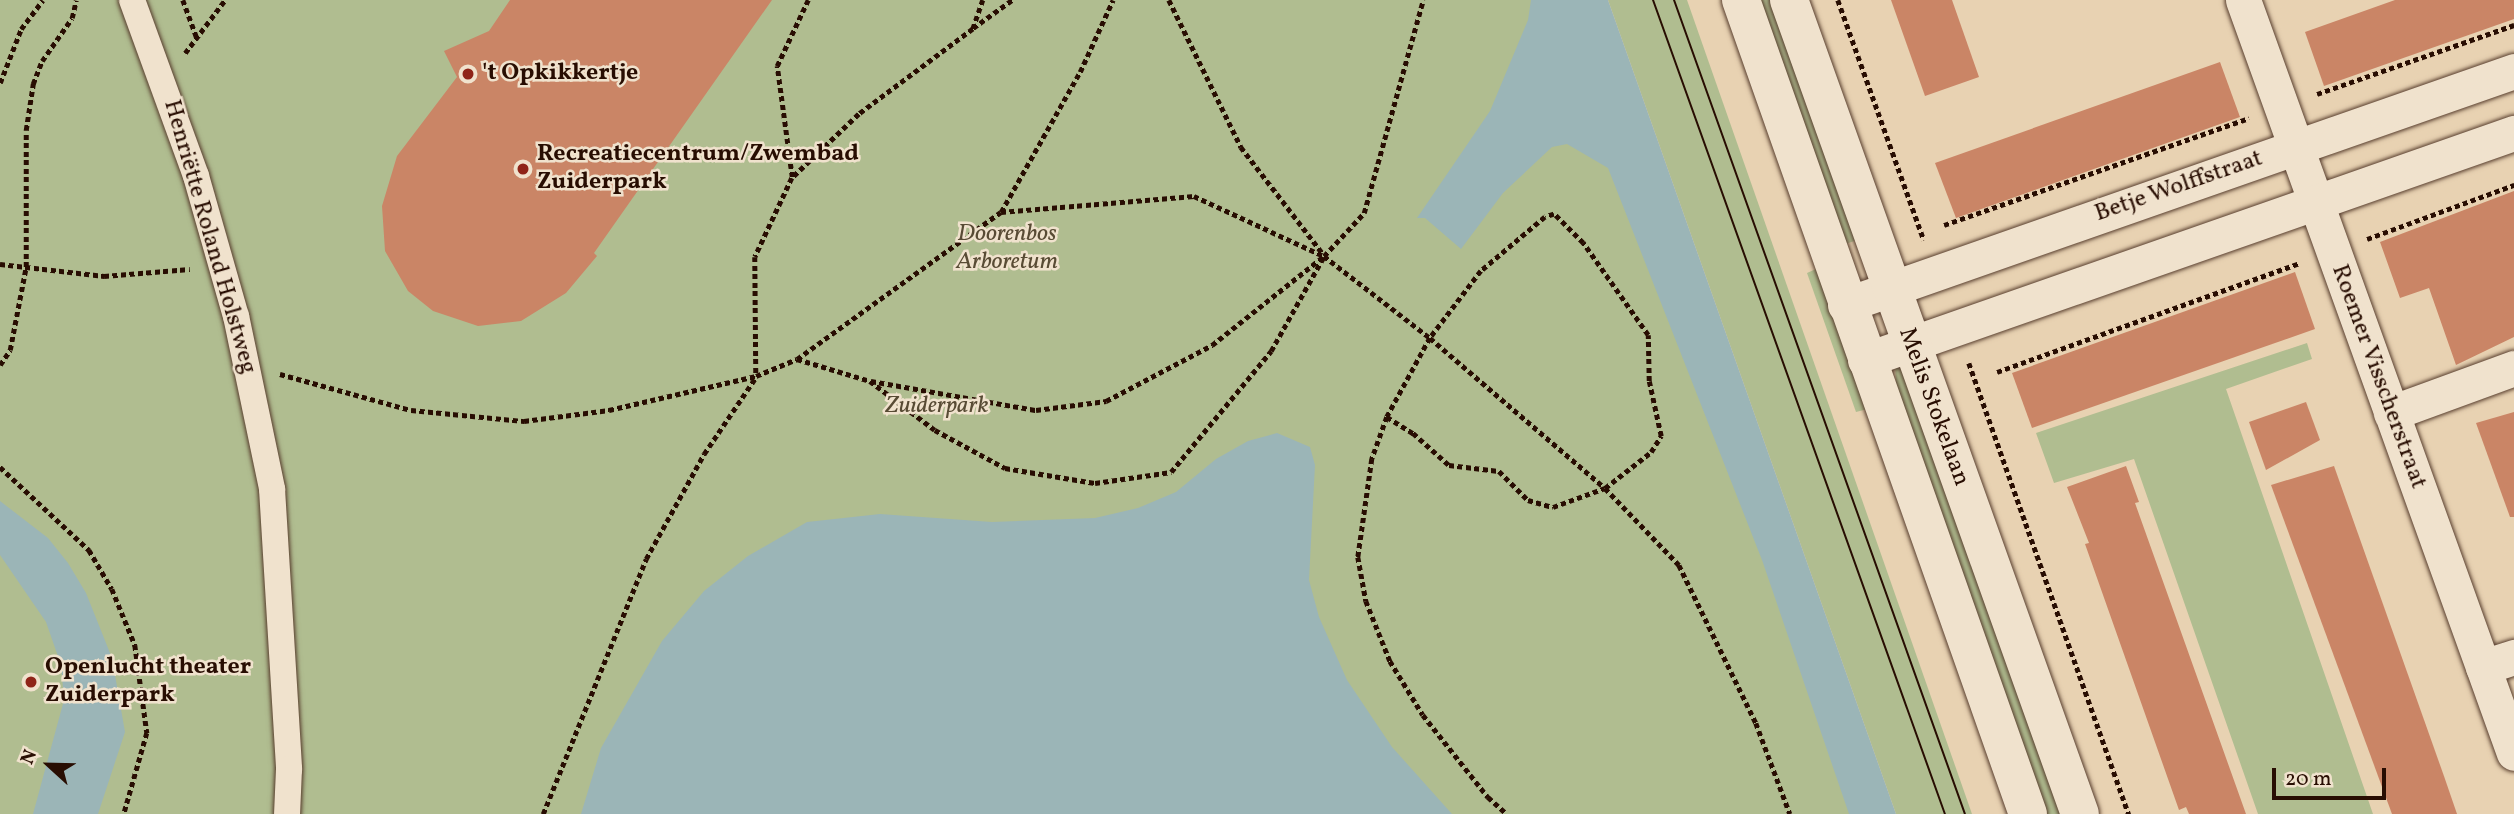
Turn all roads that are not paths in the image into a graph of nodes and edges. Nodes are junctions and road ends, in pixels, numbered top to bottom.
1 (132, 0) edge
2 (1741, 0) edge
3 (1789, 0) edge
4 (2243, 0) edge
5 (2514, 71) edge
6 (2514, 133) edge
7 (2296, 147) junction
8 (2316, 203) junction
9 (1891, 289) junction
10 (1845, 305) junction
11 (1910, 344) junction
12 (1865, 360) junction
13 (2514, 368) edge
14 (2392, 413) junction
15 (2499, 662) edge
16 (2514, 754) edge
17 (287, 814) edge
18 (2028, 814) edge
19 (2080, 814) edge

1 - 17 street, Henriëtte Roland Holstweg
2 - 10 street, Melis Stokelaan
3 - 9 street, Melis Stokelaan
4 - 7 street, Roemer Visscherstraat
5 - 7 street, Betje Wolffstraat
6 - 8 street
7 - 8 street, Roemer Visscherstraat
7 - 9 street, Betje Wolffstraat
8 - 11 street
8 - 14 street, Roemer Visscherstraat
9 - 10 street, Betje Wolffstraat
9 - 11 street, Melis Stokelaan
10 - 12 street, Melis Stokelaan
11 - 12 street
11 - 19 street, Melis Stokelaan
12 - 18 street, Melis Stokelaan
13 - 14 street
14 - 15 street, Roemer Visscherstraat
15 - 16 street, Roemer Visscherstraat

